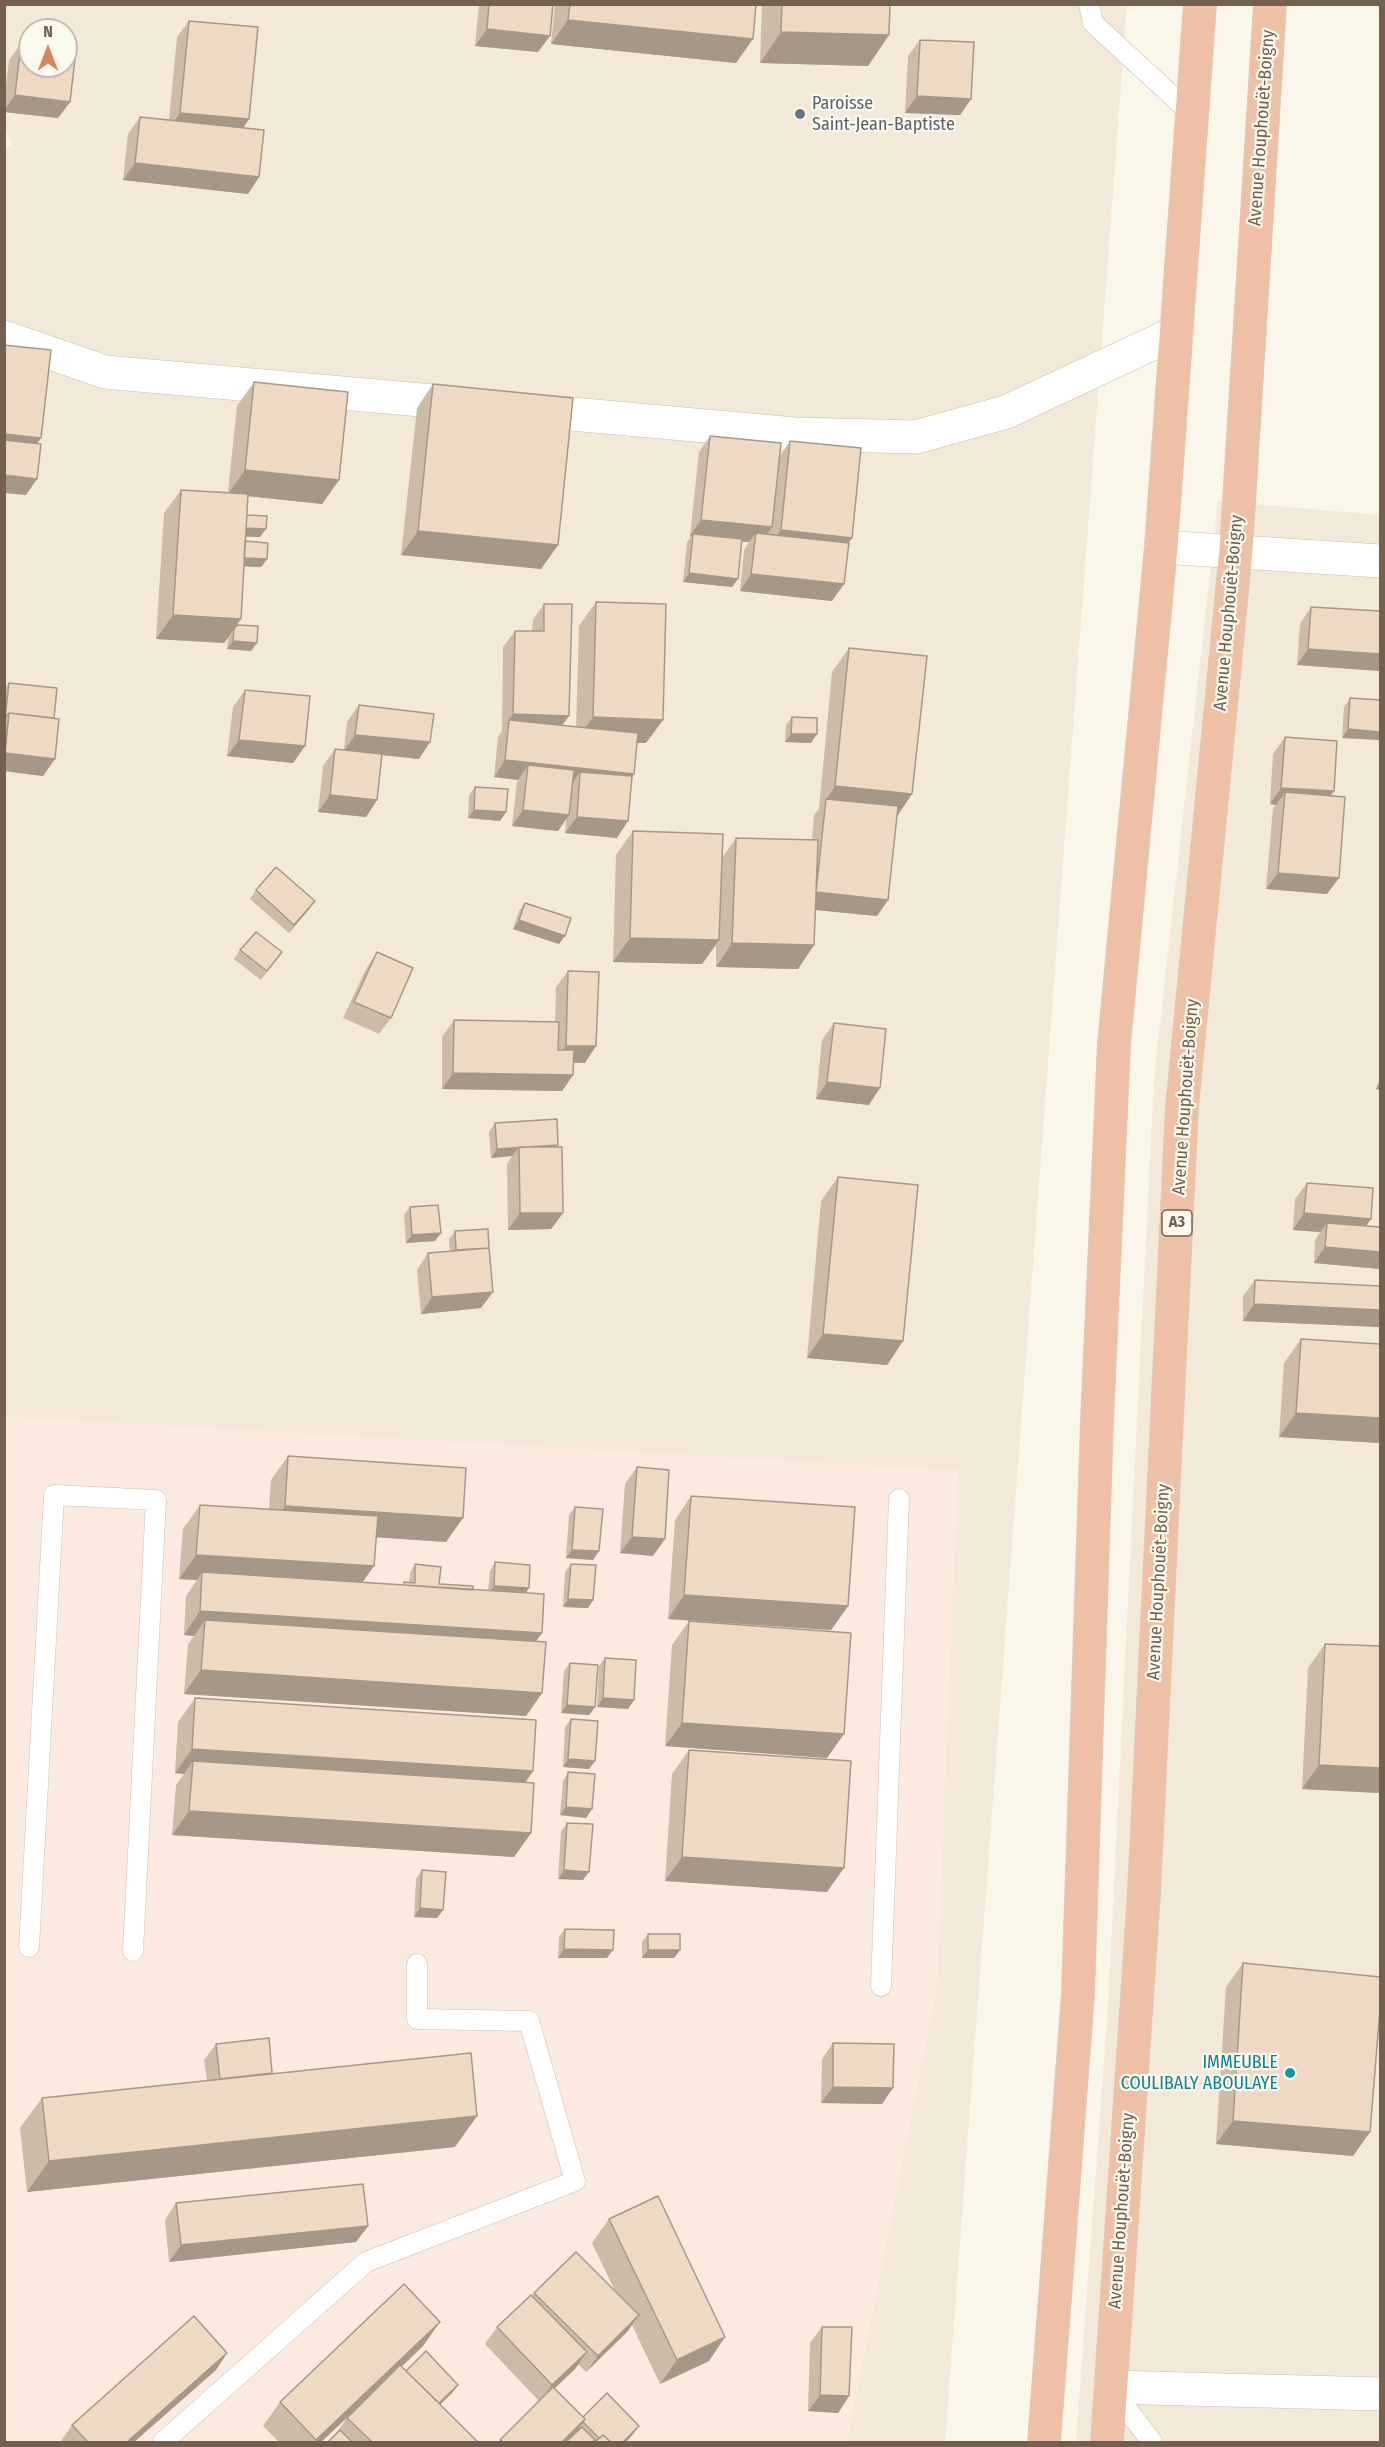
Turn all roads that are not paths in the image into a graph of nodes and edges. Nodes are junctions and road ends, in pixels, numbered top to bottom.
1 (1089, 4) edge
2 (1200, 4) edge
3 (1270, 4) edge
4 (1194, 116) junction
5 (1177, 332) junction
6 (4, 337) edge
7 (1161, 547) junction
8 (1236, 550) junction
9 (1380, 561) edge
10 (899, 1499) dead end
11 (29, 1947) dead end
12 (133, 1951) dead end
13 (417, 1964) dead end
14 (881, 1986) dead end
15 (1110, 2387) junction
16 (1380, 2394) edge
17 (163, 2442) edge
18 (1044, 2442) edge
19 (1107, 2442) edge
20 (1152, 2442) edge

1 - 4 lane
2 - 4 highway
3 - 8 highway, Avenue Houphouët-Boigny / A3
4 - 5 highway
5 - 6 street
5 - 7 highway
7 - 8 street
7 - 18 highway
8 - 9 street
8 - 15 highway, Avenue Houphouët-Boigny / A3
10 - 14 lane
11 - 12 lane
13 - 17 lane
15 - 16 street
15 - 19 highway, Avenue Houphouët-Boigny / A3
15 - 20 lane

